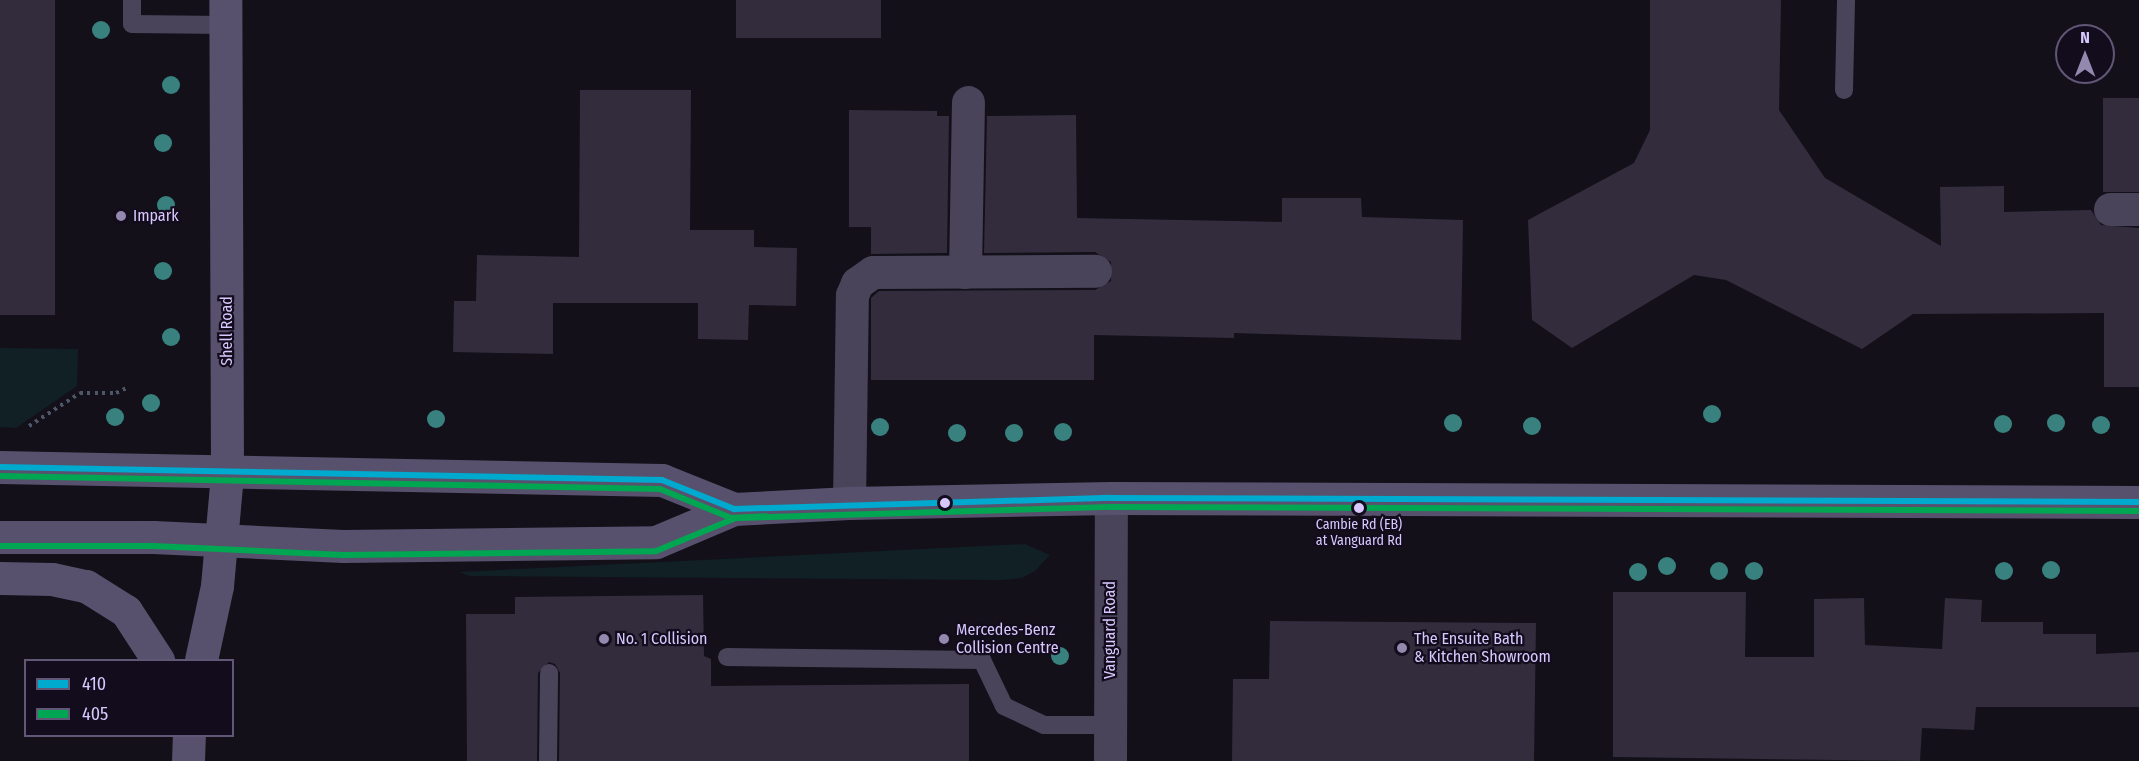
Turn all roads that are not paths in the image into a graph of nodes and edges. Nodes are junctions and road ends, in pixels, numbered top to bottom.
1 (132, 0) edge
2 (1846, 0) edge
3 (225, 12) edge
4 (1844, 90) dead end
5 (968, 102) dead end
6 (1095, 271) dead end
7 (965, 272) junction
8 (0, 467) edge
9 (227, 473) junction
10 (1111, 498) junction
11 (2139, 502) edge
12 (849, 503) junction
13 (734, 509) junction
14 (0, 537) edge
15 (223, 541) junction
16 (0, 578) edge
17 (727, 657) dead end
18 (157, 659) edge
19 (201, 659) edge
20 (549, 674) dead end
21 (1110, 725) junction
22 (189, 737) edge
23 (188, 761) edge
24 (548, 761) edge
25 (1110, 761) edge

1 - 3 lane
2 - 4 lane
3 - 9 main road, Shell Road
5 - 7 street
6 - 7 street
7 - 12 street
8 - 9 main road
9 - 13 main road
9 - 15 main road, Shell Road
10 - 11 main road
10 - 12 main road
10 - 21 street, Vanguard Road
12 - 13 main road
13 - 15 main road
14 - 15 main road
15 - 19 main road, Shell Road
16 - 18 main road
17 - 21 lane
20 - 24 lane
21 - 25 street, Vanguard Road
22 - 23 main road

